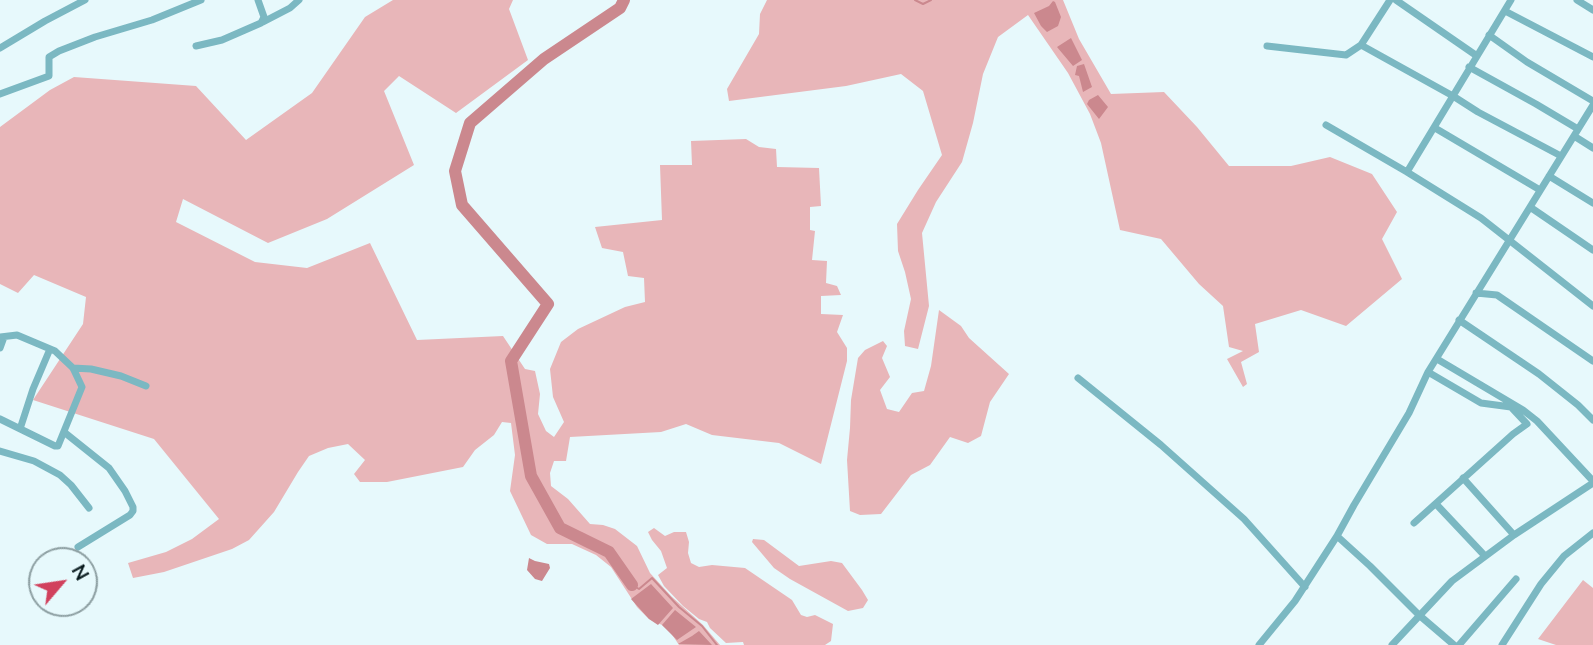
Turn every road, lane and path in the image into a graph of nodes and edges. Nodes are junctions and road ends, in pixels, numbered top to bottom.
1 (85, 0) edge
2 (201, 0) edge
3 (258, 0) edge
4 (299, 0) edge
5 (1511, 0) edge
6 (1577, 0) edge
7 (1389, 1) edge
8 (1593, 10) edge
9 (1505, 11) junction
10 (263, 22) junction
11 (1489, 35) junction
12 (1361, 45) junction
13 (197, 46) dead end
14 (1267, 46) dead end
15 (0, 48) edge
16 (1477, 56) junction
17 (1593, 57) edge
18 (1469, 67) junction
19 (0, 94) edge
20 (1453, 96) junction
21 (1593, 103) edge
22 (1326, 125) dead end
23 (1435, 128) junction
24 (1576, 133) junction
25 (1593, 148) edge
26 (1561, 156) junction
27 (1407, 172) junction
28 (1549, 176) junction
29 (1540, 190) junction
30 (1593, 203) edge
31 (1530, 207) junction
32 (1509, 241) junction
33 (1593, 250) edge
34 (1476, 293) junction
35 (1593, 306) edge
36 (1459, 320) junction
37 (1, 336) edge
38 (0, 348) edge
39 (50, 349) junction
40 (1437, 359) junction
41 (1593, 361) edge
42 (73, 368) junction
43 (1428, 372) junction
44 (1078, 378) dead end
45 (146, 386) dead end
46 (0, 419) edge
47 (1593, 420) edge
48 (20, 429) junction
49 (64, 432) junction
50 (0, 451) edge
51 (1464, 478) junction
52 (1593, 482) edge
53 (1436, 504) junction
54 (89, 508) dead end
55 (1414, 523) dead end
56 (1593, 533) edge
57 (1514, 535) junction
58 (1337, 536) junction
59 (78, 547) dead end
60 (1485, 556) junction
61 (1516, 579) dead end
62 (1304, 587) junction
63 (1419, 615) junction
64 (1259, 645) edge
65 (1392, 645) edge
66 (1457, 645) edge
67 (1502, 645) edge

1 - 15 street
2 - 19 street
3 - 10 street
4 - 10 street
5 - 9 street
6 - 8 street
7 - 12 street
7 - 16 street
9 - 11 street
9 - 17 street
10 - 13 street
11 - 16 street
11 - 21 street
12 - 14 street
12 - 20 street
16 - 18 street
18 - 20 street
18 - 24 street
20 - 23 street
20 - 26 street
21 - 24 street
22 - 27 street
23 - 27 street
23 - 29 street
24 - 25 street
24 - 26 street
26 - 28 street
27 - 32 street
28 - 29 street
28 - 30 street
29 - 31 street
31 - 32 street
31 - 33 street
32 - 34 street
32 - 35 street
34 - 36 street
34 - 41 street
36 - 40 street
36 - 47 street
37 - 38 street
37 - 39 street
39 - 42 street
39 - 48 street
40 - 43 street
40 - 52 street
42 - 45 street
42 - 49 street
43 - 51 street
43 - 58 street
44 - 62 street
46 - 48 street
48 - 49 street
49 - 59 street
50 - 54 street
51 - 53 street
51 - 57 street
52 - 57 street
53 - 55 street
53 - 60 street
56 - 67 street
57 - 60 street
58 - 62 street
58 - 63 street
60 - 63 street
61 - 66 street
62 - 64 street
63 - 65 street
63 - 66 street

